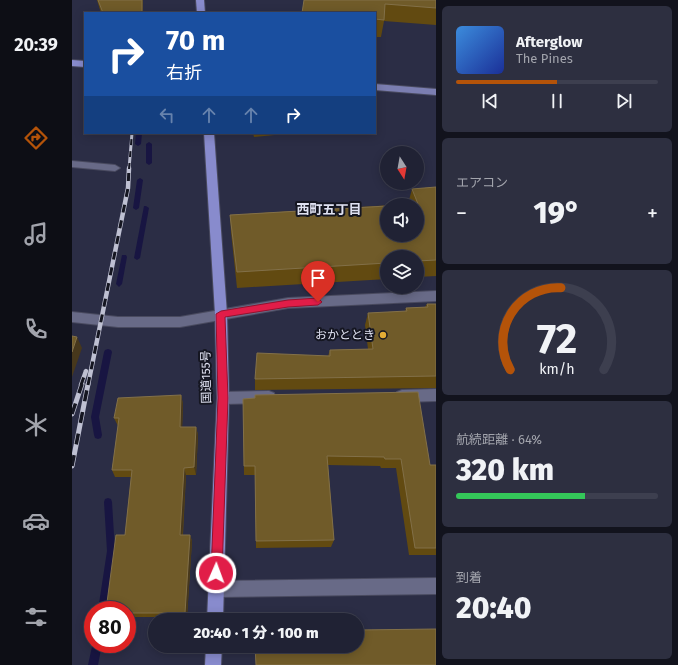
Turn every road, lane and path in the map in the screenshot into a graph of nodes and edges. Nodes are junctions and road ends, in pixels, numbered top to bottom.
1 (200, 0) edge
2 (201, 12) edge
3 (72, 63) edge
4 (84, 64) edge
5 (376, 87) edge
6 (436, 92) edge
7 (209, 134) edge
8 (72, 164) edge
9 (116, 168) dead end
10 (436, 296) edge
11 (221, 314) junction
12 (72, 317) edge
13 (388, 396) edge
14 (436, 396) edge
15 (285, 397) edge
16 (223, 398) junction
17 (436, 586) edge
18 (216, 589) junction
19 (215, 613) edge
20 (214, 653) edge
21 (213, 665) edge

1 - 2 highway
3 - 4 highway
5 - 6 main road
7 - 11 highway, 国道155号
8 - 9 street
10 - 11 street
11 - 12 street
11 - 16 highway, 国道155号
13 - 14 street
15 - 16 street
16 - 18 highway, 国道155号
17 - 18 street
18 - 19 highway, 国道155号
20 - 21 highway

